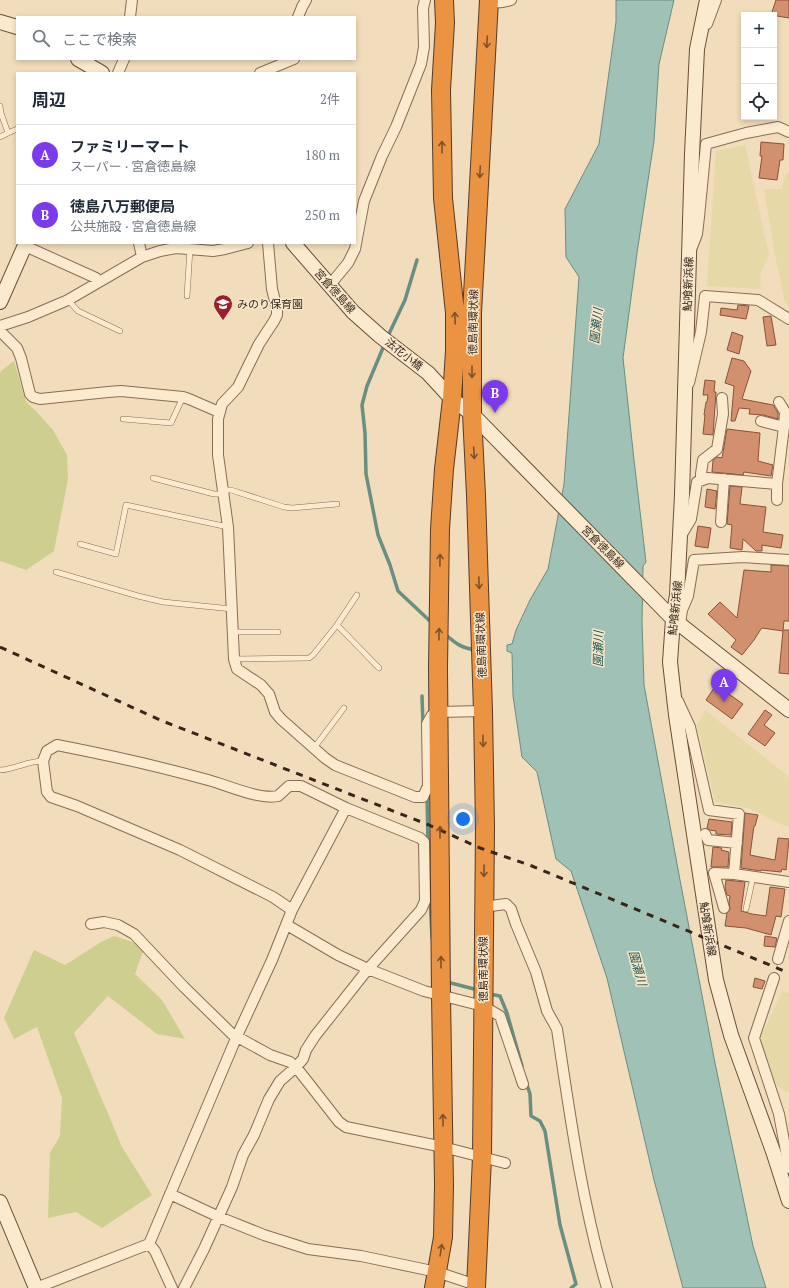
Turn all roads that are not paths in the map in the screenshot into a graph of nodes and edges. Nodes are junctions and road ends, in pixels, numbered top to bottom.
1 (132, 0) edge
2 (306, 0) edge
3 (425, 0) edge
4 (438, 0) edge
5 (444, 0) edge
6 (511, 0) edge
7 (707, 0) edge
8 (716, 0) edge
9 (489, 2) edge
10 (130, 16) edge
11 (298, 16) edge
12 (0, 22) edge
13 (445, 23) junction
14 (16, 27) edge
15 (697, 49) junction
16 (80, 60) edge
17 (124, 60) edge
18 (292, 60) edge
19 (100, 72) edge
20 (118, 72) edge
21 (262, 72) edge
22 (0, 106) edge
23 (16, 129) edge
24 (789, 132) edge
25 (8, 133) junction
26 (0, 137) edge
27 (26, 244) edge
28 (139, 244) edge
29 (244, 244) edge
30 (268, 244) edge
31 (294, 244) edge
32 (356, 244) edge
33 (356, 244) edge
34 (190, 250) junction
35 (689, 255) junction
36 (142, 257) junction
37 (4, 282) edge
38 (99, 282) junction
39 (329, 286) junction
40 (187, 296) dead end
41 (68, 300) junction
42 (0, 302) edge
43 (789, 319) edge
44 (0, 326) edge
45 (0, 331) edge
46 (120, 331) dead end
47 (380, 336) joint
48 (428, 373) joint
49 (685, 396) junction
50 (183, 397) junction
51 (722, 398) dead end
52 (452, 399) junction
53 (779, 402) dead end
54 (219, 412) junction
55 (472, 414) junction
56 (123, 419) dead end
57 (761, 421) dead end
58 (784, 427) junction
59 (153, 478) dead end
60 (724, 479) junction
61 (701, 480) junction
62 (777, 484) junction
63 (223, 492) junction
64 (777, 500) dead end
65 (337, 504) dead end
66 (720, 522) dead end
67 (228, 527) junction
68 (680, 537) junction
69 (80, 544) dead end
70 (789, 560) edge
71 (56, 572) dead end
72 (357, 595) dead end
73 (232, 609) junction
74 (673, 618) junction
75 (337, 625) junction
76 (233, 632) junction
77 (278, 632) dead end
78 (234, 659) junction
79 (379, 668) dead end
80 (673, 692) junction
81 (344, 708) dead end
82 (789, 710) edge
83 (483, 711) junction
84 (439, 712) junction
85 (314, 748) junction
86 (43, 761) junction
87 (0, 770) edge
88 (346, 808) junction
89 (705, 834) dead end
90 (737, 844) junction
91 (734, 874) junction
92 (753, 877) junction
93 (789, 882) edge
94 (483, 907) junction
95 (724, 908) dead end
96 (746, 909) dead end
97 (292, 910) junction
98 (789, 921) edge
99 (91, 924) dead end
100 (287, 925) junction
101 (778, 960) dead end
102 (368, 969) junction
103 (774, 978) dead end
104 (441, 995) junction
105 (482, 1006) junction
106 (237, 1036) junction
107 (296, 1067) junction
108 (523, 1084) dead end
109 (443, 1147) junction
110 (482, 1157) junction
111 (505, 1163) dead end
112 (789, 1168) edge
113 (170, 1194) junction
114 (789, 1201) edge
115 (0, 1202) edge
116 (219, 1217) junction
117 (149, 1244) junction
118 (436, 1280) edge
119 (478, 1287) edge
120 (36, 1288) edge
121 (172, 1288) edge
122 (184, 1288) edge
123 (607, 1288) edge

1 - 10 street
2 - 11 street
3 - 33 street
4 - 13 street
5 - 13 highway, 徳島南環状線
6 - 9 street
7 - 15 main road, 鮎喰新浜線
8 - 15 street
9 -> 55 highway, 徳島南環状線
12 - 14 main road
52 -> 13 highway, 徳島南環状線
15 - 35 main road, 鮎喰新浜線
16 - 19 main road
17 - 20 street
18 - 21 street
22 - 25 lane
23 - 25 lane
24 - 35 street
25 - 26 lane
27 - 37 main road
27 - 38 street
28 - 36 street
29 - 34 street
30 - 54 street
31 - 39 main road, 宮倉徳島線
32 - 39 street
34 - 36 street
34 - 40 lane
35 - 49 main road, 鮎喰新浜線
36 - 38 street
37 - 42 main road
38 - 41 street
39 - 47 main road, 宮倉徳島線
41 - 44 street
41 - 46 lane
43 - 49 street
45 - 50 street
47 - 48 main road, 法花小橋
48 - 52 main road, 宮倉徳島線
49 - 68 main road, 鮎喰新浜線
50 - 54 street
50 - 56 lane
51 - 61 street
52 - 55 main road, 宮倉徳島線
84 -> 52 highway, 徳島南環状線
53 - 58 street
54 - 63 street
55 - 74 main road, 宮倉徳島線
55 -> 83 highway, 徳島南環状線
57 - 58 street
58 - 62 street
59 - 63 lane
60 - 61 street
60 - 62 street
60 - 66 street
61 - 68 street
62 - 64 street
63 - 65 lane
63 - 67 street
67 - 69 lane
67 - 73 street
68 - 74 main road, 鮎喰新浜線
70 - 74 street
71 - 73 lane
72 - 75 lane
73 - 76 street
74 - 80 main road, 鮎喰新浜線
74 - 82 main road, 宮倉徳島線
75 - 78 lane
75 - 79 lane
76 - 77 lane
76 - 78 street
78 - 85 street
80 - 90 street
80 - 114 main road, 鮎喰新浜線
81 - 85 lane
83 - 84 street
83 -> 94 highway, 徳島南環状線
84 - 85 street
104 -> 84 highway, 徳島南環状線
86 - 87 lane
86 - 88 street
86 - 97 street
88 - 97 street
88 - 102 street
89 - 90 street
90 - 91 street
91 - 92 street
91 - 95 street
92 - 93 street
92 - 96 lane
94 - 105 highway, 徳島南環状線
94 - 123 street
97 - 100 street
98 - 101 street
99 - 106 street
100 - 102 street
100 - 106 street
102 - 104 street
102 - 107 street
103 - 112 street
104 - 105 street
109 -> 104 highway, 徳島南環状線
105 - 108 street
105 - 110 highway, 徳島南環状線
106 - 107 street
106 - 113 street
107 - 109 street
107 - 116 street
109 - 110 street
118 -> 109 highway, 徳島南環状線
110 - 111 street
110 - 119 highway, 徳島南環状線
113 - 116 street
113 - 117 street
115 - 120 main road
116 - 118 street
116 - 122 street
117 - 120 street
117 - 121 street
118 - 119 street

